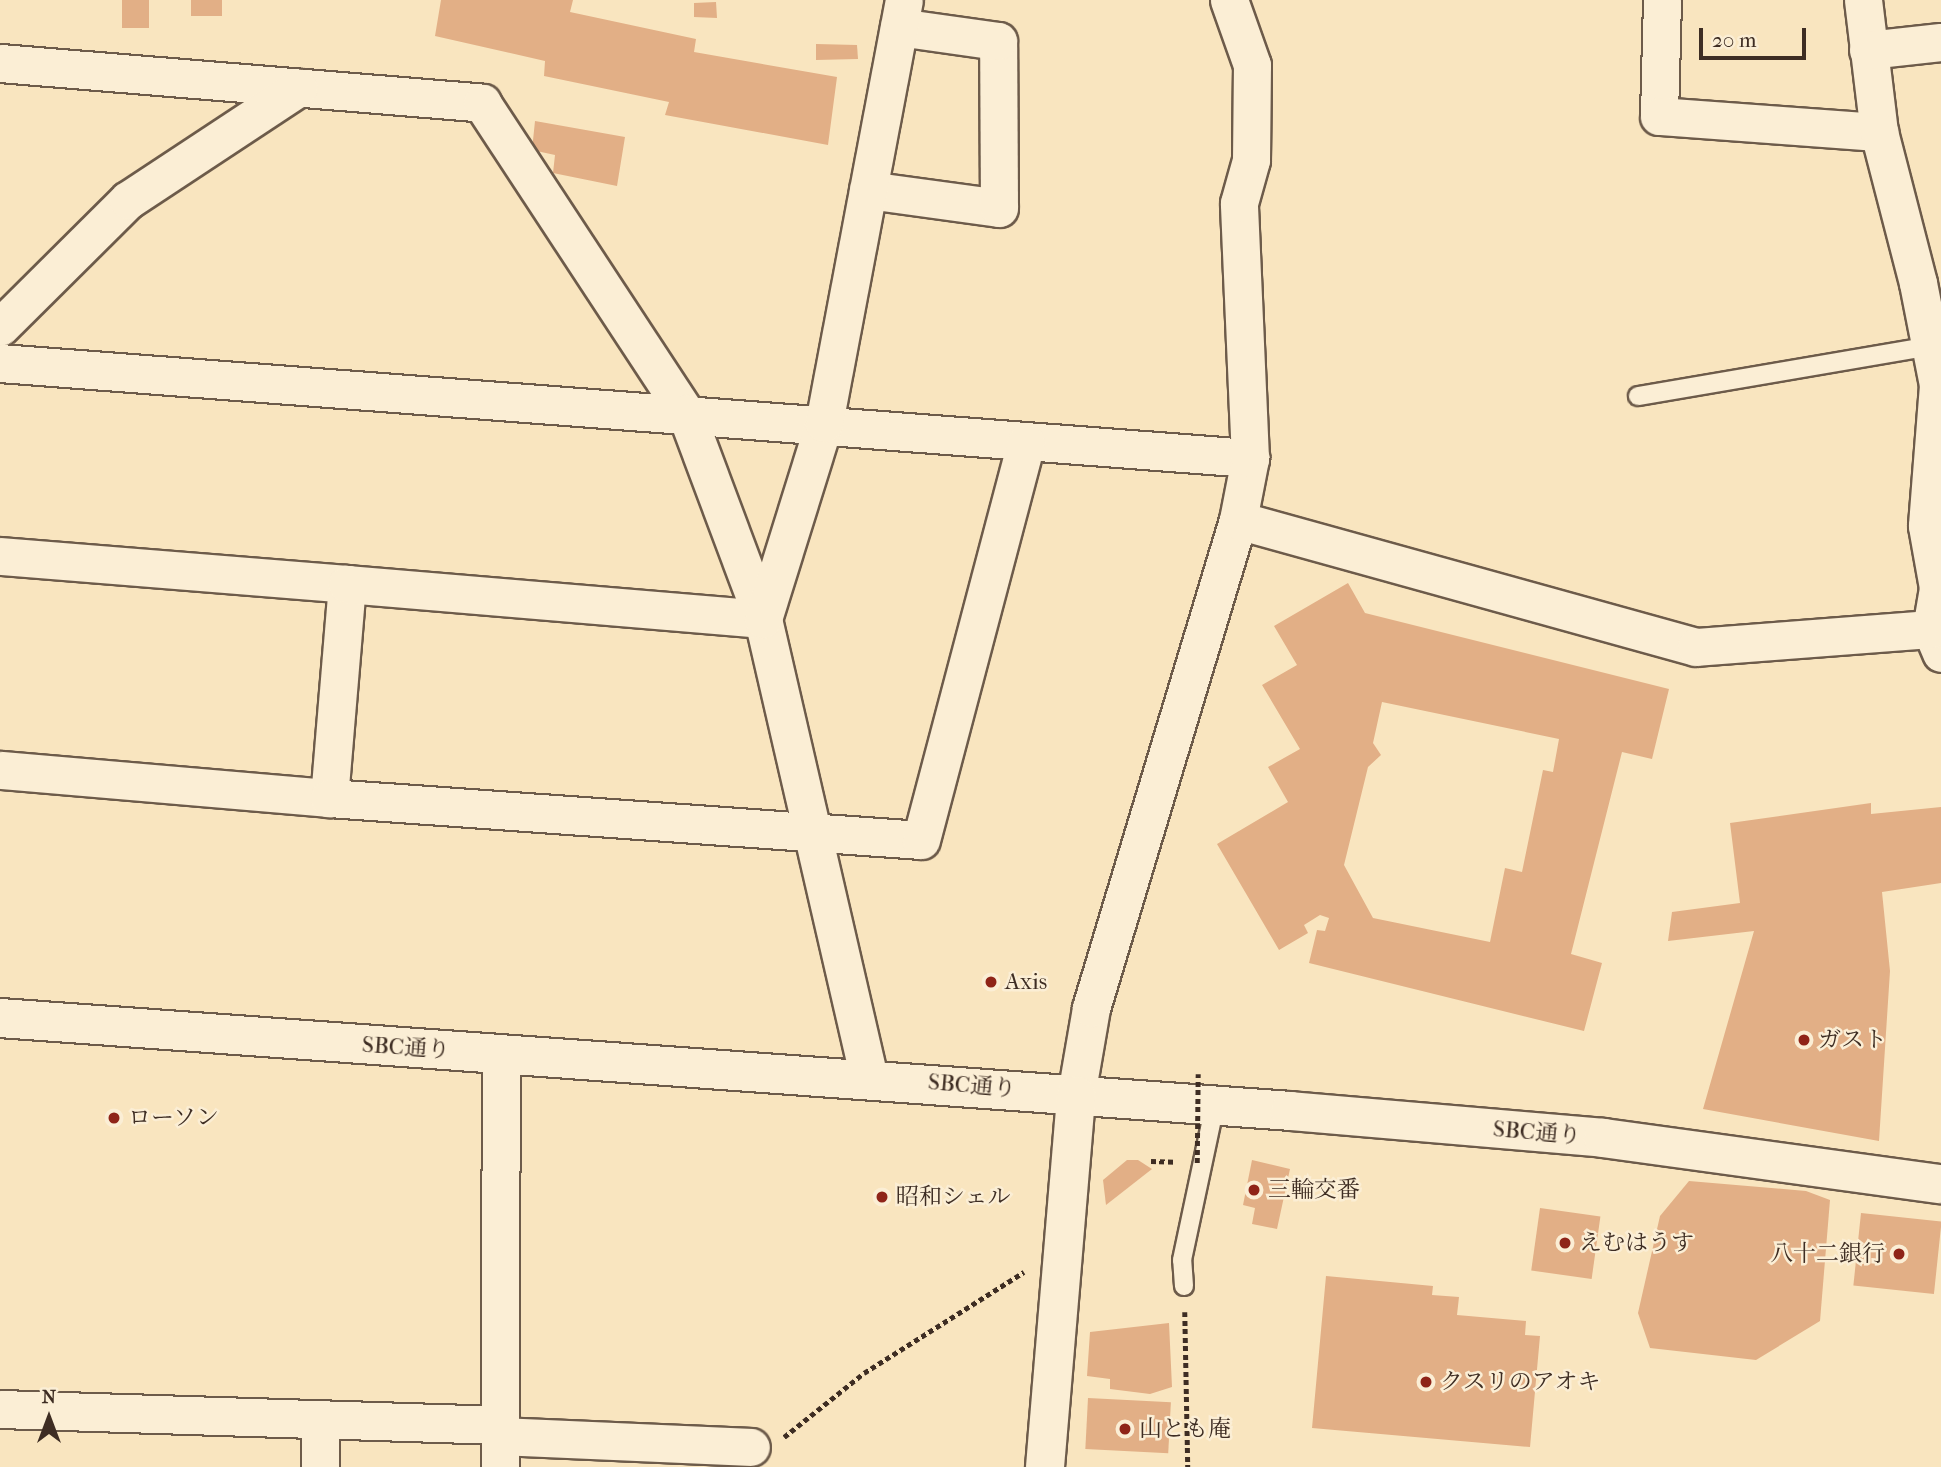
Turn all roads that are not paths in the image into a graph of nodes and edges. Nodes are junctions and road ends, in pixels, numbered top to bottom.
1 (1229, 0) edge
2 (1662, 0) edge
3 (1863, 0) edge
4 (902, 13) edge
5 (1941, 42) edge
6 (1868, 50) junction
7 (0, 63) edge
8 (298, 88) junction
9 (1880, 132) junction
10 (867, 190) junction
11 (1929, 281) edge
12 (0, 327) edge
13 (1929, 346) junction
14 (0, 363) edge
15 (1638, 396) dead end
16 (686, 413) junction
17 (824, 423) junction
18 (1026, 443) junction
19 (1250, 458) junction
20 (1238, 520) junction
21 (0, 556) edge
22 (347, 584) junction
23 (763, 619) junction
24 (1936, 641) edge
25 (0, 771) edge
26 (329, 798) junction
27 (814, 834) junction
28 (0, 1018) edge
29 (501, 1055) junction
30 (869, 1077) junction
31 (1207, 1090) junction
32 (1076, 1095) junction
33 (1941, 1184) edge
34 (1184, 1286) road end
35 (0, 1409) edge
36 (320, 1422) junction
37 (500, 1443) edge
38 (751, 1447) road end
39 (320, 1467) edge
40 (1045, 1467) edge

1 - 19 street
2 - 9 street
3 - 6 street
4 - 10 street
4 - 10 street
5 - 6 street
6 - 9 street
7 - 8 street
8 - 12 street
8 - 16 street
9 - 11 street
10 - 17 street
11 - 13 street
13 - 15 lane
13 - 24 street
14 - 16 street
16 - 17 street
16 - 23 street
17 - 18 street
17 - 23 street
18 - 19 street
18 - 27 street
19 - 20 street
20 - 24 street
20 - 32 street
21 - 22 street
22 - 23 street
22 - 26 street
23 - 27 street
25 - 26 street
26 - 27 street
27 - 30 street
28 - 29 street, SBC通り
29 - 30 street, SBC通り
29 - 37 street
30 - 32 street, SBC通り
31 - 32 street, SBC通り
31 - 33 street, SBC通り
31 - 34 lane
32 - 40 street
35 - 36 street
36 - 37 street
36 - 39 street
37 - 38 street

